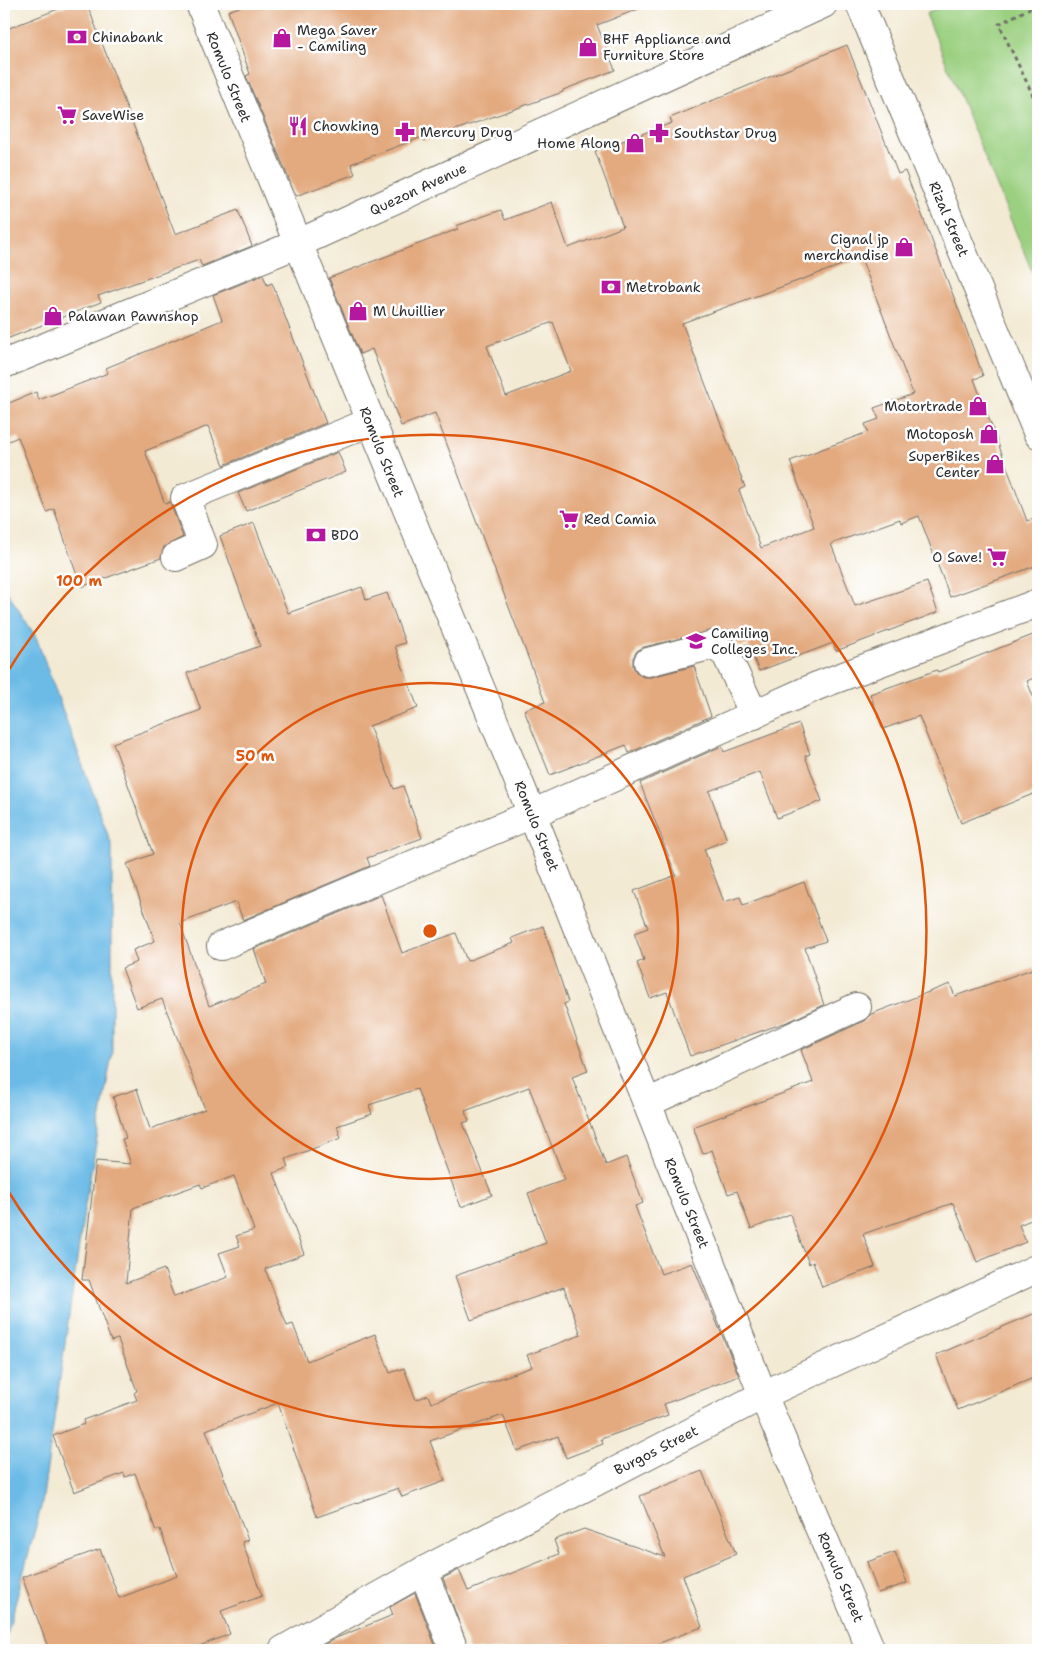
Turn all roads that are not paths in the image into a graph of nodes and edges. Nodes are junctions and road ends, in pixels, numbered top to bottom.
1 (200, 4) edge
2 (823, 4) edge
3 (860, 4) edge
4 (297, 244) junction
5 (6, 363) edge
6 (370, 422) junction
7 (1038, 434) edge
8 (176, 557) dead end
9 (1038, 603) edge
10 (648, 662) dead end
11 (754, 715) junction
12 (532, 814) junction
13 (221, 946) dead end
14 (857, 1007) dead end
15 (647, 1103) junction
16 (1038, 1268) edge
17 (763, 1395) junction
18 (423, 1571) junction
19 (283, 1650) edge
20 (454, 1650) edge
21 (872, 1650) edge

1 - 4 main road, Romulo Street
2 - 4 main road, Quezon Avenue
3 - 7 main road, Rizal Street
4 - 5 main road, Quezon Avenue
4 - 6 main road, Romulo Street
6 - 8 main road
6 - 12 main road, Romulo Street
9 - 11 main road
10 - 11 main road
11 - 12 main road
12 - 13 main road
12 - 15 main road, Romulo Street
14 - 15 main road
15 - 17 main road, Romulo Street
16 - 17 main road, Burgos Street
17 - 18 main road, Burgos Street
17 - 21 main road, Romulo Street
18 - 19 main road, Burgos Street
18 - 20 main road

